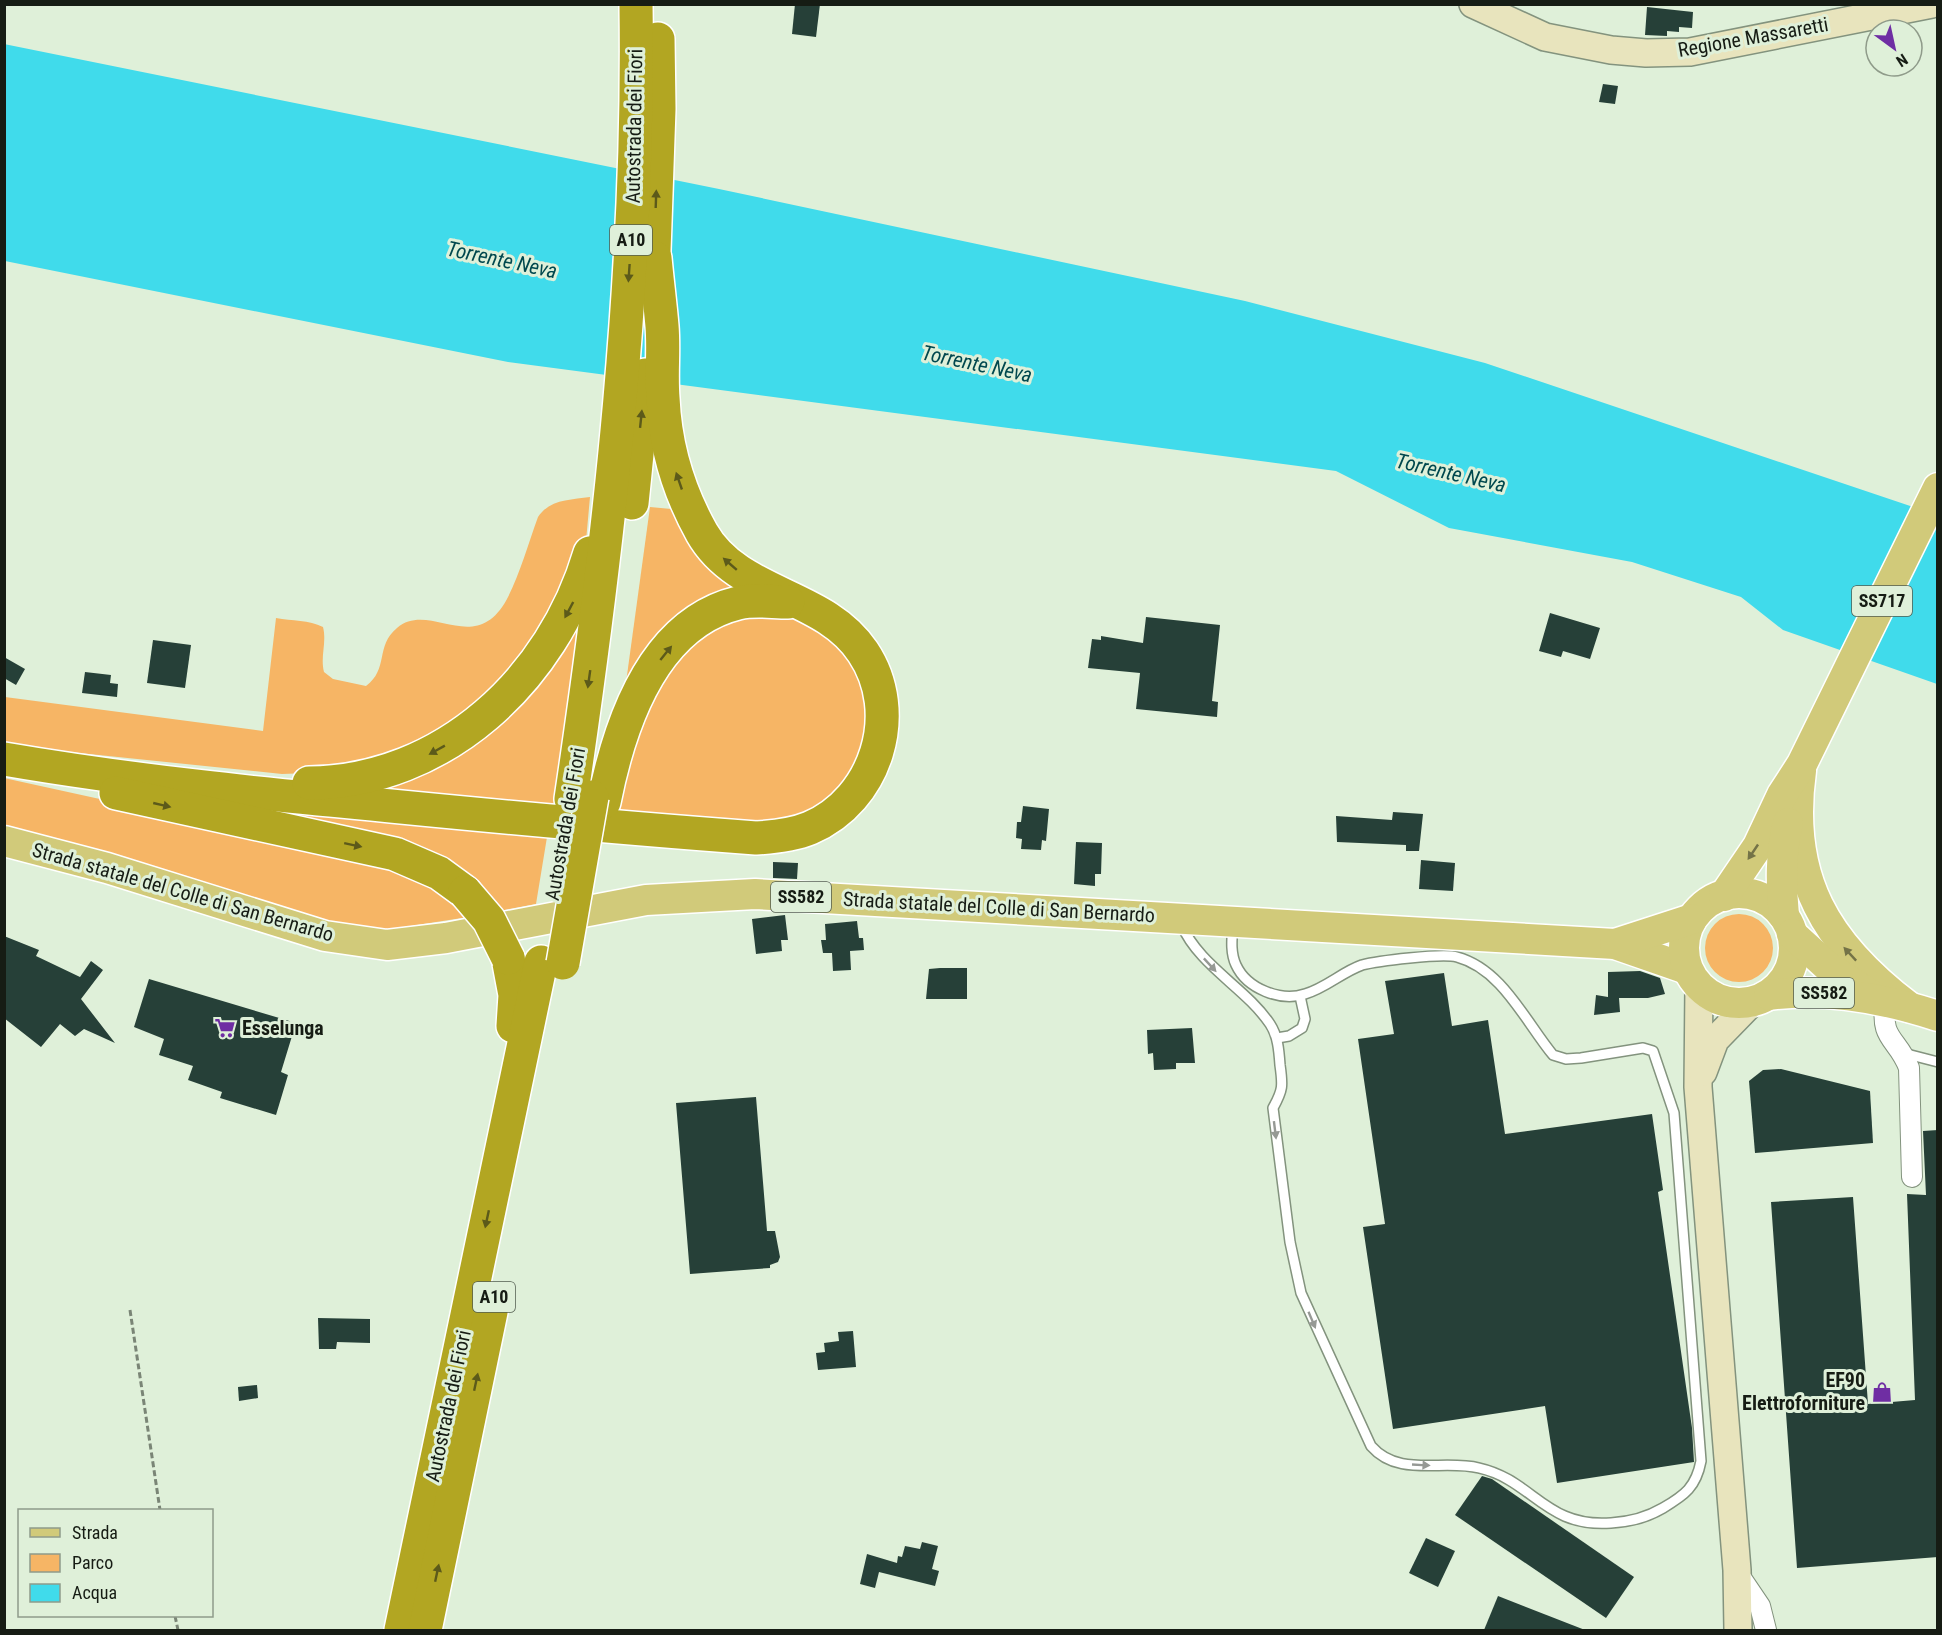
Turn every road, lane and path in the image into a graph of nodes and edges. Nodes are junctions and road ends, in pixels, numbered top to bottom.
1 (636, 4) edge
2 (658, 4) edge
3 (1473, 4) edge
4 (1932, 4) edge
5 (655, 258) junction
6 (624, 476) junction
7 (1938, 488) edge
8 (799, 602) junction
9 (4, 759) edge
10 (68, 770) junction
11 (1800, 778) junction
12 (232, 790) junction
13 (589, 799) junction
14 (4, 841) edge
15 (1724, 896) junction
16 (1178, 917) junction
17 (1692, 919) junction
18 (1233, 920) junction
19 (1788, 925) junction
20 (1616, 944) junction
21 (552, 963) junction
22 (1693, 978) junction
23 (1300, 996) junction
24 (1761, 998) junction
25 (1891, 1003) junction
26 (1938, 1016) edge
27 (1277, 1038) junction
28 (1903, 1053) junction
29 (1938, 1062) edge
30 (1698, 1087) junction
31 (499, 1162) junction
32 (1912, 1177) dead end
33 (130, 1310) dead end
34 (160, 1509) edge
35 (1737, 1570) junction
36 (401, 1630) edge
37 (425, 1630) edge
38 (1738, 1630) edge
39 (1766, 1630) edge

1 -> 6 highway, Autostrada dei Fiori / A10
5 -> 2 highway, Autostrada dei Fiori / A10
3 - 4 street, Regione Massaretti
6 -> 5 highway, Autostrada dei Fiori / A10
8 -> 5 highway
6 -> 12 highway
6 - 13 highway, Autostrada dei Fiori / A10
7 - 11 main road, SS717
8 - 12 highway
13 -> 8 highway
9 - 10 highway
10 - 12 highway
10 -> 31 highway, bridge
11 -> 15 main road, SS717
11 - 19 main road, SS717
25 -> 11 main road
13 - 21 highway, Autostrada dei Fiori / A10
13 - 21 highway, Autostrada dei Fiori / A10, bridge
14 - 16 main road, Strada statale del Colle di San Bernardo / SS582
15 - 17 main road
15 - 19 main road
16 - 18 main road, Strada statale del Colle di San Bernardo / SS582
16 -> 27 lane
17 - 20 main road, Strada statale del Colle di San Bernardo / SS582
17 - 22 main road
18 - 20 main road, Strada statale del Colle di San Bernardo / SS582
18 - 23 lane
19 - 24 main road
19 - 25 main road, SS582
20 - 22 main road, Strada statale del Colle di San Bernardo / SS582
21 - 31 highway, Autostrada dei Fiori / A10
37 -> 21 highway, Autostrada dei Fiori / A10
22 - 24 main road
22 - 30 street
23 - 27 lane
27 -> 23 lane
24 - 25 main road, SS582
24 - 30 street
25 - 26 main road, SS582
25 - 28 street
28 - 29 lane
28 - 32 street
30 - 35 street
31 -> 36 highway, Autostrada dei Fiori / A10
33 - 34 path
35 - 38 street
35 - 39 street

